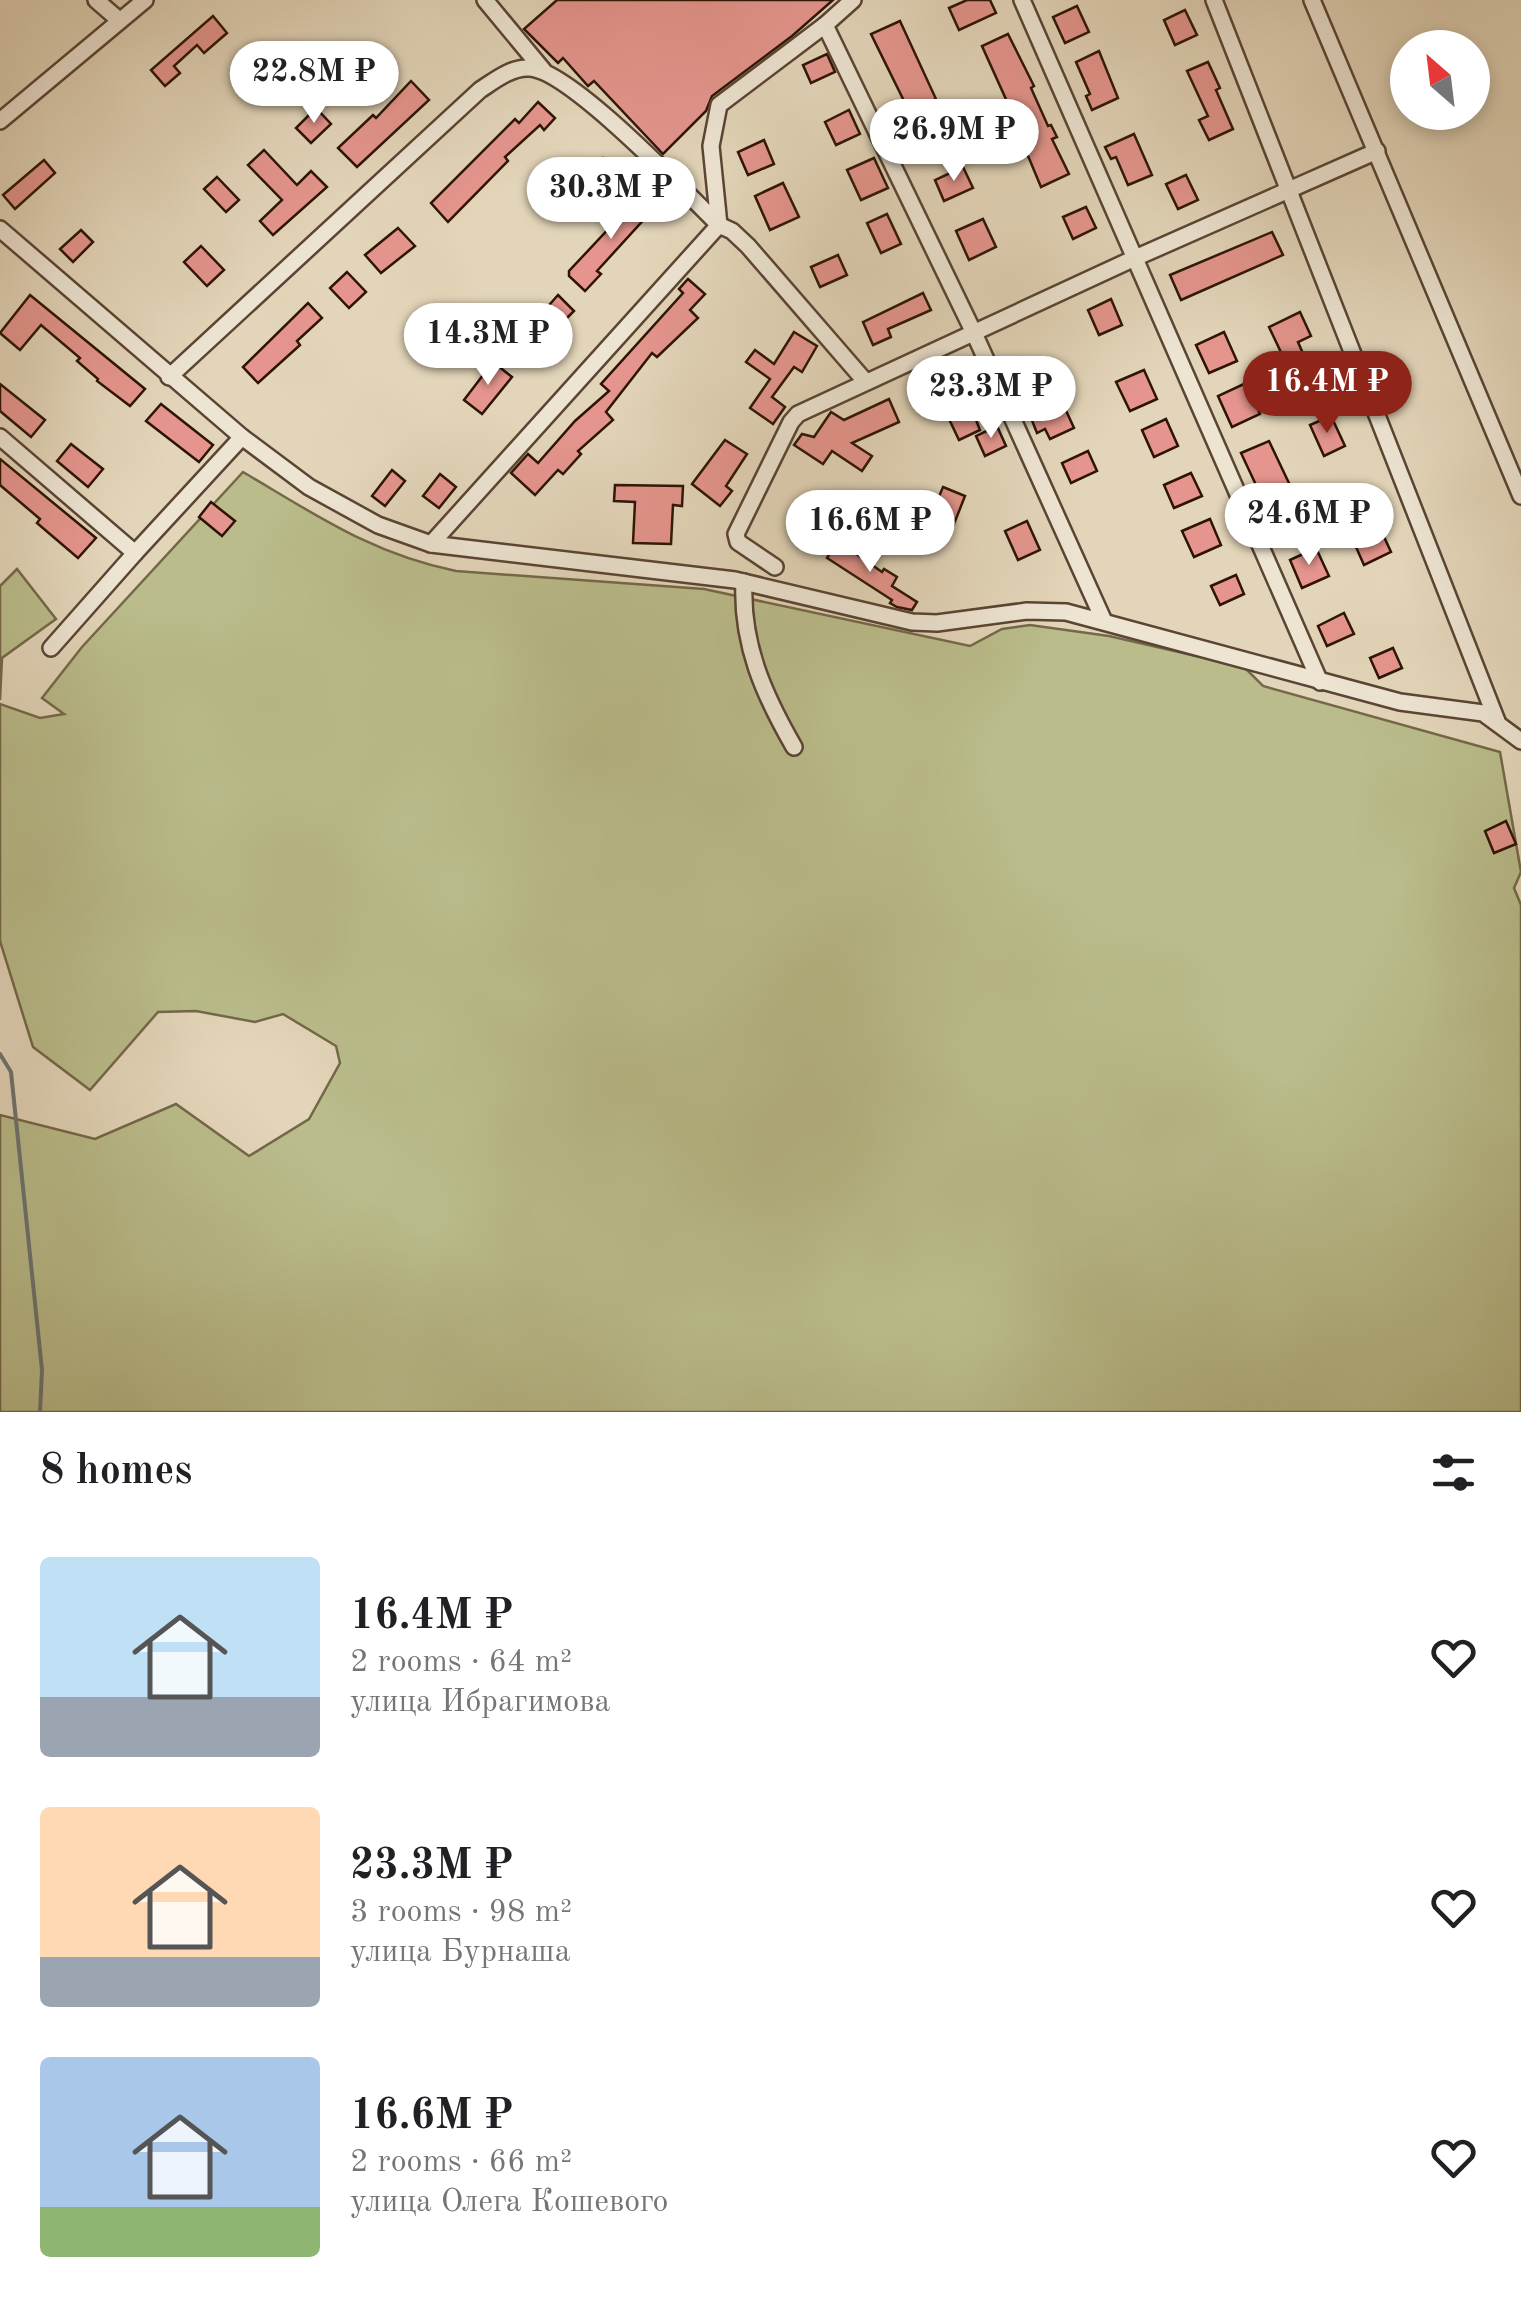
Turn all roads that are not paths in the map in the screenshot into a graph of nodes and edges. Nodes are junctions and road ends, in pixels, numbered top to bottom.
1 (96, 0) edge
2 (145, 0) edge
3 (485, 0) edge
4 (853, 0) edge
5 (1022, 0) edge
6 (1214, 0) edge
7 (1312, 0) edge
8 (119, 20) junction
9 (826, 25) junction
10 (536, 70) junction
11 (1, 118) edge
12 (1377, 151) junction
13 (1290, 190) junction
14 (719, 225) junction
15 (0, 229) edge
16 (1135, 258) junction
17 (974, 333) junction
18 (169, 378) junction
19 (866, 381) junction
20 (0, 437) edge
21 (242, 438) junction
22 (1521, 496) edge
23 (432, 544) junction
24 (135, 553) junction
25 (775, 567) dead end
26 (744, 582) junction
27 (1103, 620) junction
28 (51, 648) dead end
29 (1320, 682) junction
30 (1497, 721) junction
31 (1521, 740) edge
32 (794, 747) dead end

1 - 8 street
2 - 8 street
3 - 10 street
4 - 9 street
5 - 16 street
6 - 13 street
7 - 12 street
8 - 11 street
9 - 14 street
9 - 17 street
10 - 14 street
10 - 18 street
12 - 13 street
12 - 22 street
13 - 16 street
13 - 30 street
14 - 19 street
14 - 23 street
15 - 18 street
16 - 17 street
16 - 29 street
17 - 19 street
17 - 27 street
18 - 21 street
19 - 25 street
20 - 24 street
21 - 23 street
21 - 24 street
23 - 26 street
24 - 28 street
26 - 27 street
26 - 32 street
27 - 29 street
29 - 30 street
30 - 31 street

